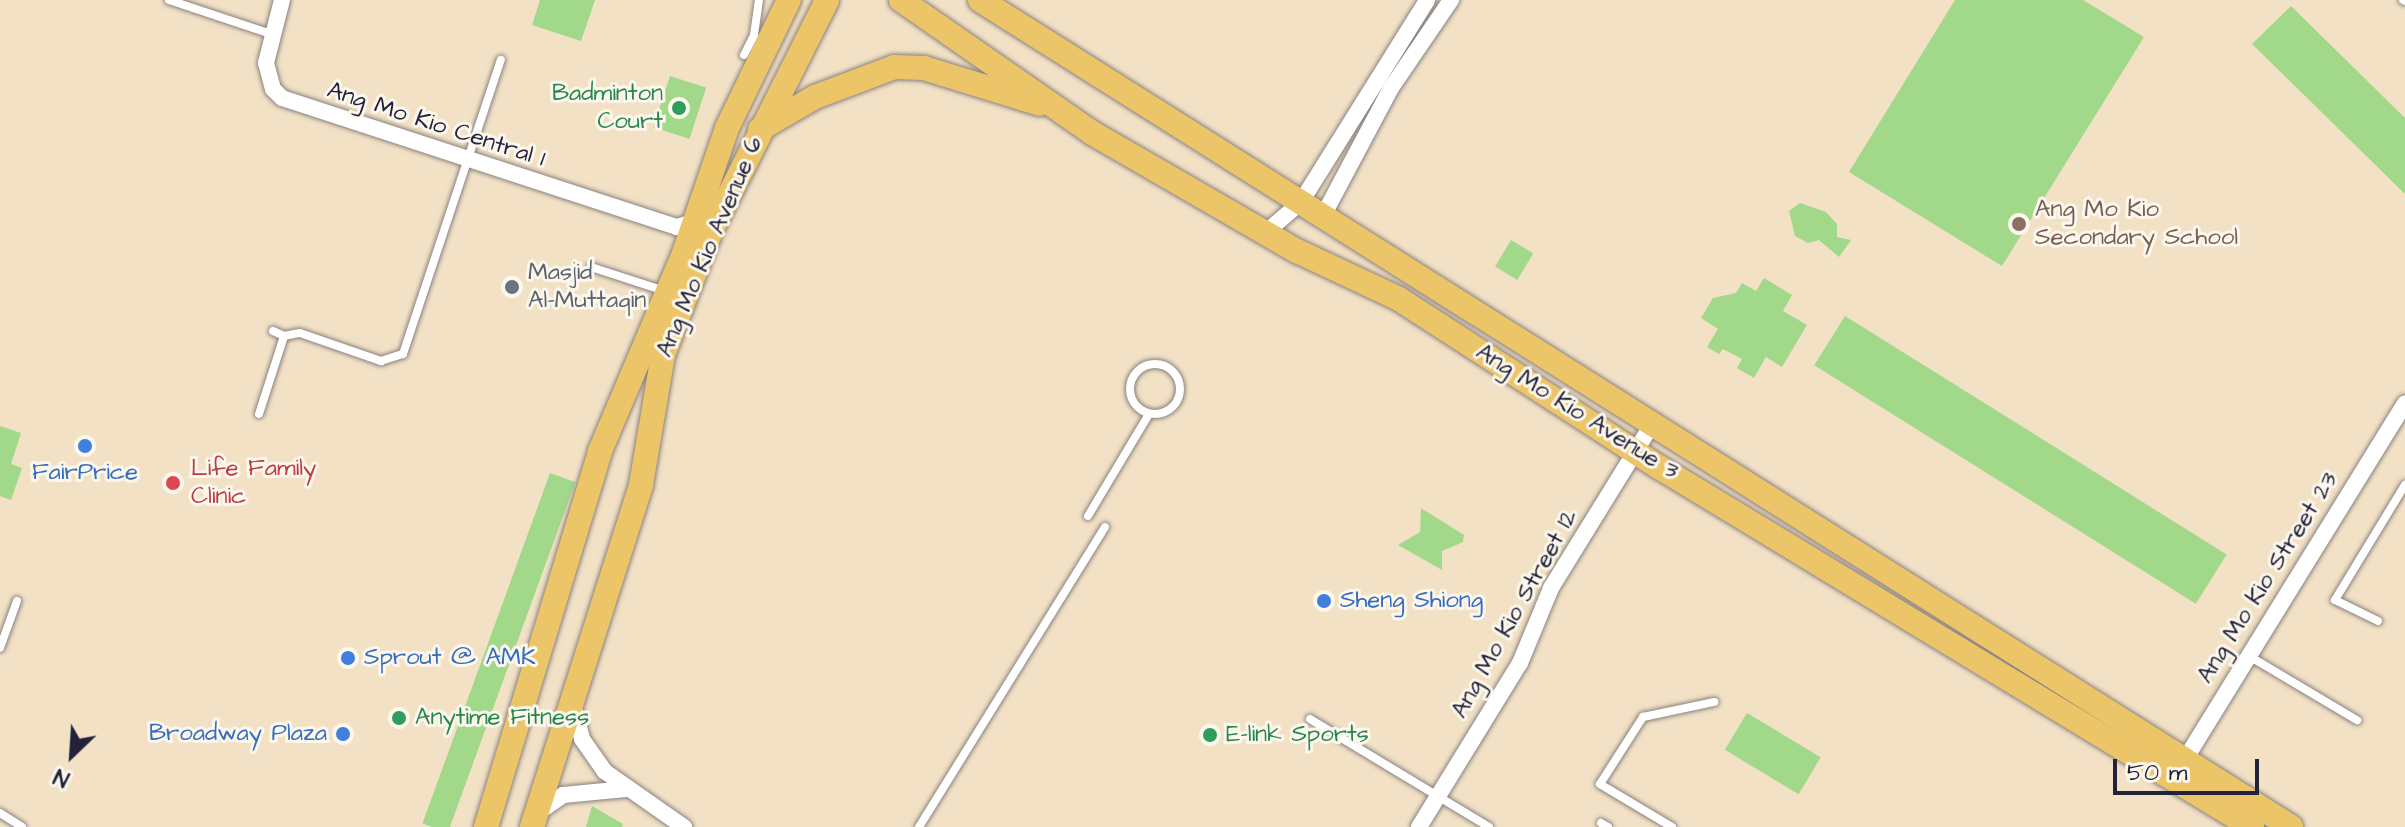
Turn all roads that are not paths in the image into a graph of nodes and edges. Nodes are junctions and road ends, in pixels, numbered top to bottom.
1 (169, 0) edge
2 (282, 0) edge
3 (759, 0) edge
4 (827, 0) edge
5 (901, 0) edge
6 (980, 0) edge
7 (1427, 0) edge
8 (1451, 0) edge
9 (787, 1) edge
10 (1001, 9) edge
11 (271, 34) junction
12 (744, 55) dead end
13 (501, 60) dead end
14 (1065, 112) junction
15 (759, 129) junction
16 (469, 160) junction
17 (1301, 202) junction
18 (1324, 214) junction
19 (686, 224) junction
20 (1265, 233) junction
21 (591, 267) dead end
22 (666, 291) junction
23 (273, 331) dead end
24 (284, 336) junction
25 (1515, 336) junction
26 (1498, 363) junction
27 (2405, 404) edge
28 (259, 414) dead end
29 (1149, 414) junction
30 (1653, 423) junction
31 (1636, 451) junction
32 (2405, 485) edge
33 (1088, 516) dead end
34 (1105, 527) dead end
35 (17, 601) dead end
36 (2378, 621) dead end
37 (0, 648) edge
38 (2249, 656) junction
39 (572, 699) junction
40 (1714, 702) dead end
41 (1310, 719) dead end
42 (2357, 720) dead end
43 (2179, 769) junction
44 (626, 789) junction
45 (1439, 796) junction
46 (0, 813) edge
47 (534, 820) edge
48 (22, 827) edge
49 (486, 827) edge
50 (684, 827) edge
51 (919, 827) edge
52 (1419, 827) edge
53 (1489, 827) edge
54 (1672, 827) edge
55 (2252, 827) edge
56 (2291, 827) edge

1 - 11 lane
2 - 11 street, Ang Mo Kio Central 1
3 - 12 lane
4 - 15 main road, Ang Mo Kio Avenue 6
5 - 14 main road, Ang Mo Kio Avenue 3
6 - 10 main road, Ang Mo Kio Avenue 3
7 - 17 street
8 - 18 street
9 - 19 main road, Ang Mo Kio Avenue 6
10 - 17 main road, Ang Mo Kio Avenue 3
11 - 16 street, Ang Mo Kio Central 1
13 - 16 lane
14 - 15 main road
14 - 20 main road, Ang Mo Kio Avenue 3
15 - 39 main road, Ang Mo Kio Avenue 6
16 - 19 street, Ang Mo Kio Central 1
16 - 24 lane
17 - 18 main road, Ang Mo Kio Avenue 3
17 - 20 street
18 - 25 main road, Ang Mo Kio Avenue 3
19 - 22 main road, Ang Mo Kio Avenue 6
20 - 26 main road, Ang Mo Kio Avenue 3
21 - 22 lane
22 - 49 main road, Ang Mo Kio Avenue 6
23 - 24 lane
24 - 28 lane
25 - 26 main road
25 - 30 main road, Ang Mo Kio Avenue 3
26 - 31 main road, Ang Mo Kio Avenue 3
27 - 38 street, Ang Mo Kio Street 23
29 - 29 lane
29 - 33 lane
30 - 31 street, Ang Mo Kio Street 12
30 - 43 main road, Ang Mo Kio Avenue 3
31 - 43 main road, Ang Mo Kio Avenue 3
31 - 45 street, Ang Mo Kio Street 12
32 - 36 lane
34 - 51 lane
35 - 37 lane
38 - 42 lane
38 - 43 street, Ang Mo Kio Street 23
39 - 44 street
39 - 47 main road, Ang Mo Kio Avenue 6
40 - 54 lane
41 - 45 lane
43 - 55 main road, Ang Mo Kio Avenue 3
43 - 56 main road, Ang Mo Kio Avenue 3
44 - 47 street
44 - 50 street
45 - 52 street, Ang Mo Kio Street 12
45 - 53 lane
46 - 48 lane

